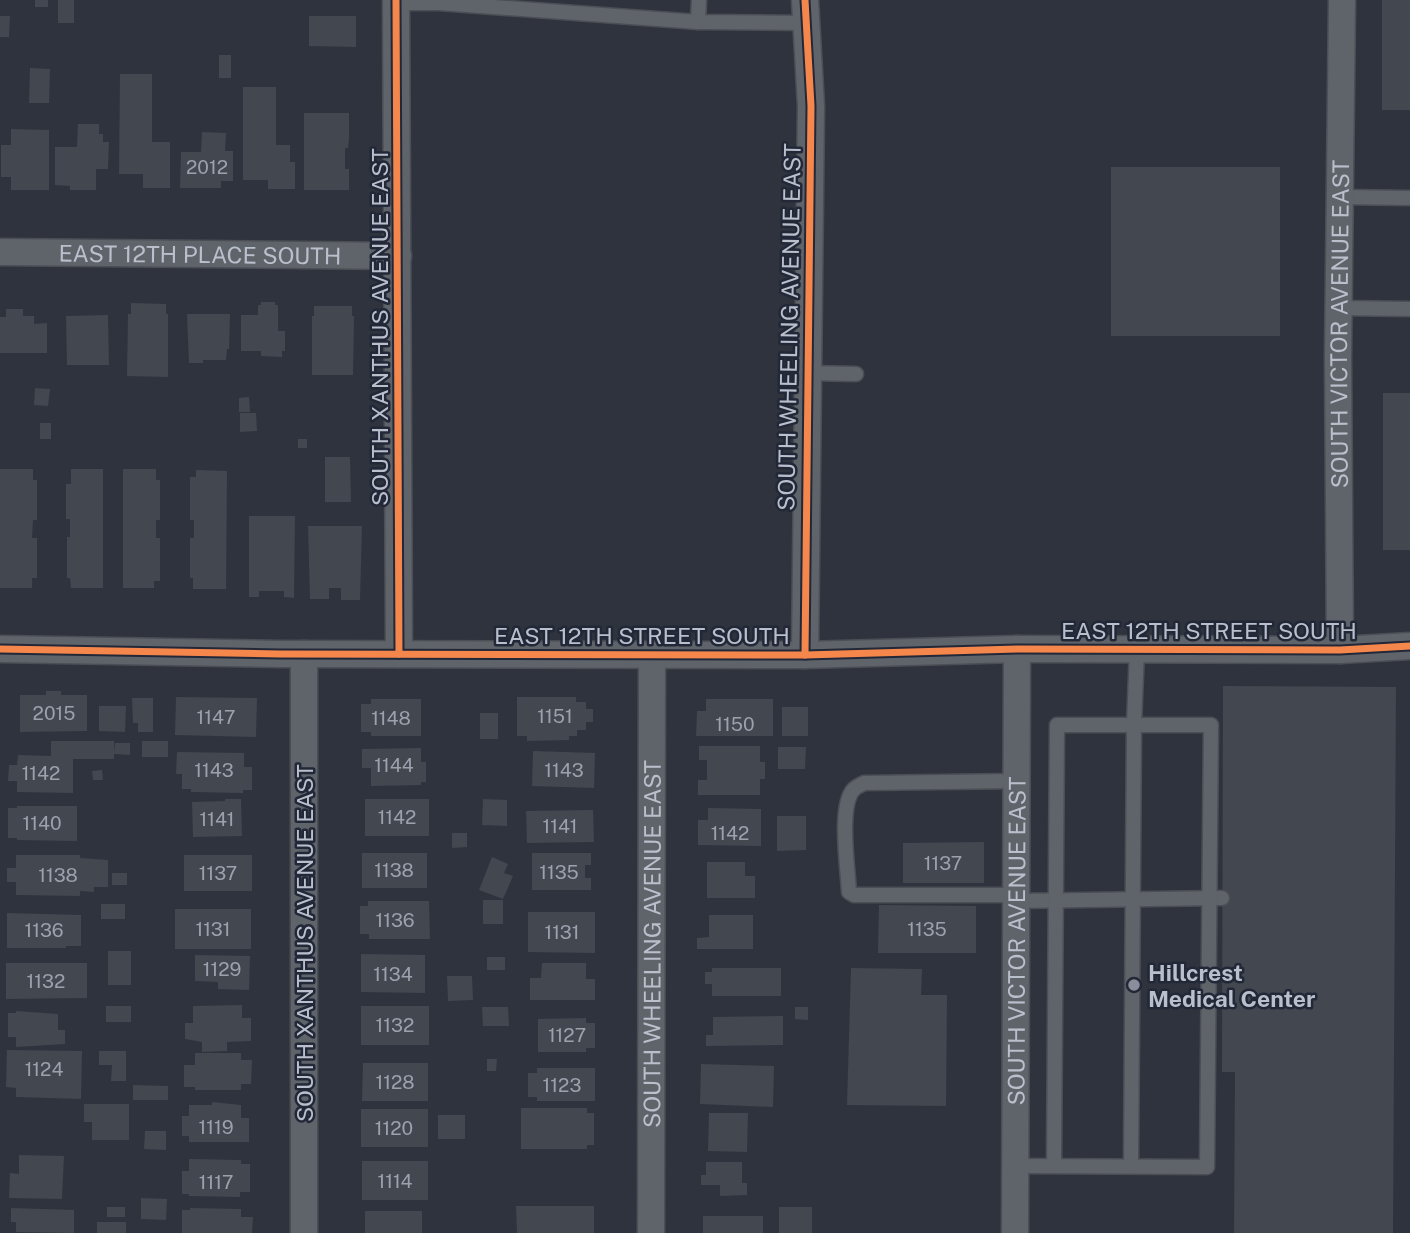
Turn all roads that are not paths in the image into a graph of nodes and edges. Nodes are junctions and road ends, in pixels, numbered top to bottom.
1 (699, 0) edge
2 (1342, 0) edge
3 (397, 1) edge
4 (805, 12) edge
5 (698, 22) junction
6 (1340, 197) junction
7 (1410, 198) edge
8 (0, 252) edge
9 (398, 256) junction
10 (1339, 308) junction
11 (1410, 309) edge
12 (808, 373) junction
13 (856, 374) dead end
14 (1410, 646) edge
15 (0, 649) edge
16 (1017, 649) junction
17 (1137, 649) junction
18 (1340, 650) junction
19 (304, 654) junction
20 (399, 654) junction
21 (652, 655) junction
22 (805, 655) junction
23 (1134, 725) junction
24 (1016, 781) junction
25 (1016, 898) junction
26 (1216, 898) junction
27 (1133, 899) junction
28 (1057, 900) junction
29 (1015, 1166) junction
30 (1054, 1166) junction
31 (1131, 1166) junction
32 (304, 1233) edge
33 (651, 1233) edge
34 (1015, 1233) edge

1 - 5 lane
2 - 6 street, SOUTH VICTOR AVENUE EAST
3 - 5 lane
3 - 9 street, SOUTH XANTHUS AVENUE EAST
4 - 5 lane
4 - 12 street, SOUTH WHEELING AVENUE EAST
6 - 7 lane
6 - 10 street, SOUTH VICTOR AVENUE EAST
8 - 9 street, EAST 12TH PLACE SOUTH
9 - 20 street, SOUTH XANTHUS AVENUE EAST
10 - 11 lane
10 - 18 street, SOUTH VICTOR AVENUE EAST
12 - 13 lane
12 - 22 street, SOUTH WHEELING AVENUE EAST
14 - 18 street, EAST 12TH STREET SOUTH
15 - 19 street, EAST 12TH STREET SOUTH
16 - 17 street, EAST 12TH STREET SOUTH
16 - 22 street, EAST 12TH STREET SOUTH
16 - 24 street, SOUTH VICTOR AVENUE EAST
17 - 18 street, EAST 12TH STREET SOUTH
17 - 23 lane
19 - 20 street, EAST 12TH STREET SOUTH
19 - 32 street, SOUTH XANTHUS AVENUE EAST
20 - 21 street, EAST 12TH STREET SOUTH
21 - 22 street, EAST 12TH STREET SOUTH
21 - 33 street, SOUTH WHEELING AVENUE EAST
23 - 26 lane
23 - 27 lane
23 - 28 lane
24 - 25 street, SOUTH VICTOR AVENUE EAST
24 - 25 lane
25 - 28 lane
25 - 29 street, SOUTH VICTOR AVENUE EAST
26 - 27 lane
26 - 31 lane
27 - 28 lane
27 - 31 lane
28 - 30 lane
29 - 30 lane
29 - 34 street, SOUTH VICTOR AVENUE EAST
30 - 31 lane

